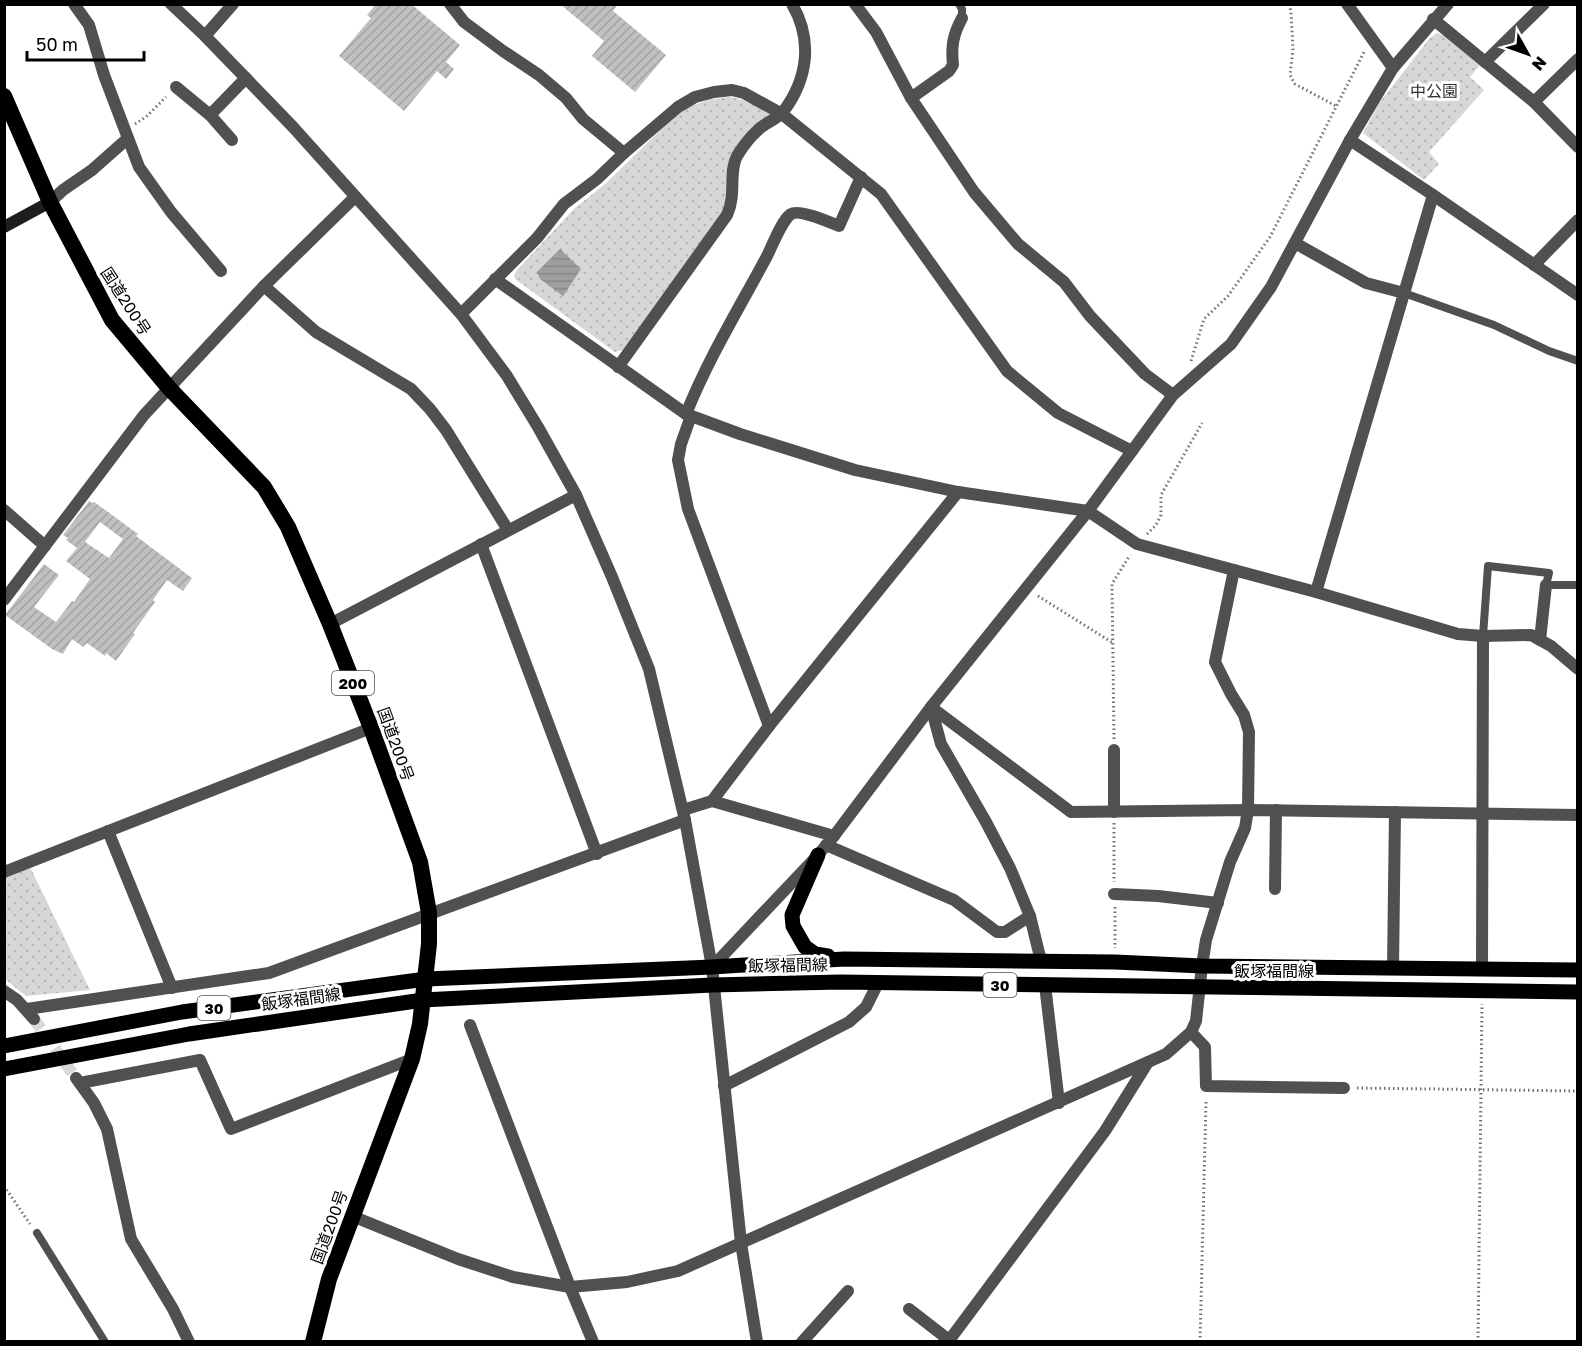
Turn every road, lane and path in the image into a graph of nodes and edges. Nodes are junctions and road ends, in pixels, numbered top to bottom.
1 (74, 4) edge
2 (171, 4) edge
3 (233, 4) edge
4 (450, 4) edge
5 (792, 4) edge
6 (855, 4) edge
7 (959, 4) edge
8 (1289, 4) edge
9 (1347, 4) edge
10 (1448, 4) edge
11 (1544, 4) edge
12 (962, 18) joint
13 (1433, 19) junction
14 (205, 36) junction
15 (1372, 39) junction
16 (1578, 59) edge
17 (1485, 62) junction
18 (1393, 68) junction
19 (246, 78) junction
20 (176, 87) joint
21 (4, 96) edge
22 (911, 98) junction
23 (1534, 102) junction
24 (1336, 106) junction
25 (782, 114) junction
26 (210, 115) junction
27 (126, 135) junction
28 (232, 140) dead end
29 (1350, 140) junction
30 (1578, 147) edge
31 (624, 153) junction
32 (861, 177) junction
33 (1433, 195) junction
34 (355, 197) junction
35 (50, 202) junction
36 (1578, 220) edge
37 (4, 227) edge
38 (1295, 243) junction
39 (1534, 265) junction
40 (221, 271) dead end
41 (495, 279) junction
42 (264, 286) junction
43 (1404, 293) junction
44 (1578, 295) edge
45 (461, 314) junction
46 (1578, 361) edge
47 (618, 367) junction
48 (1188, 383) junction
49 (169, 388) junction
50 (1173, 395) junction
51 (688, 415) junction
52 (1202, 423) dead end
53 (1132, 451) junction
54 (958, 492) junction
55 (576, 495) junction
56 (4, 510) edge
57 (1088, 511) junction
58 (508, 530) junction
59 (482, 544) junction
60 (1137, 544) junction
61 (45, 546) junction
62 (1234, 570) junction
63 (1546, 585) junction
64 (1578, 585) edge
65 (1028, 587) junction
66 (1316, 592) junction
67 (4, 600) edge
68 (330, 624) junction
69 (1483, 636) junction
70 (1540, 640) junction
71 (1113, 643) junction
72 (1578, 669) edge
73 (932, 707) junction
74 (769, 726) junction
75 (371, 728) junction
76 (1114, 750) joint
77 (712, 801) junction
78 (1248, 810) junction
79 (1276, 810) junction
80 (1114, 812) junction
81 (1395, 812) junction
82 (1482, 813) junction
83 (684, 815) junction
84 (1578, 815) edge
85 (108, 831) junction
86 (826, 845) junction
87 (597, 854) junction
88 (4, 872) edge
89 (1275, 889) dead end
90 (1114, 894) dead end
91 (1218, 903) junction
92 (429, 913) junction
93 (1030, 916) junction
94 (844, 959) junction
95 (1041, 961) junction
96 (1202, 966) junction
97 (712, 967) junction
98 (1393, 968) junction
99 (1482, 968) junction
100 (1578, 970) edge
101 (426, 979) junction
102 (878, 983) junction
103 (712, 985) junction
104 (1045, 985) junction
105 (172, 987) junction
106 (1200, 988) junction
107 (1482, 990) junction
108 (4, 991) edge
109 (1578, 992) edge
110 (423, 1000) junction
111 (470, 1026) dead end
112 (1191, 1032) junction
113 (4, 1046) edge
114 (412, 1059) junction
115 (1148, 1062) junction
116 (4, 1069) edge
117 (724, 1086) junction
118 (1206, 1086) junction
119 (1344, 1088) joint
120 (1481, 1089) junction
121 (1578, 1091) edge
122 (1059, 1103) junction
123 (4, 1186) edge
124 (352, 1216) junction
125 (36, 1233) joint
126 (741, 1243) junction
127 (570, 1287) junction
128 (848, 1291) dead end
129 (909, 1309) dead end
130 (105, 1341) edge
131 (189, 1341) edge
132 (313, 1341) edge
133 (593, 1341) edge
134 (757, 1341) edge
135 (802, 1341) edge
136 (949, 1341) edge
137 (1200, 1341) edge
138 (1478, 1341) edge

1 - 27 street
2 - 14 street
3 - 14 street
4 - 31 street
5 - 25 street
6 - 22 street
7 - 12 lane
8 - 24 path
9 - 15 street
10 - 13 street
11 - 17 street
12 - 22 street
13 - 17 street
13 - 18 street
14 - 19 street
15 - 18 street
15 - 24 path
16 - 23 street
17 - 23 street
18 - 29 street
19 - 26 street
19 - 34 street
20 - 26 street
20 - 27 path
21 - 35 highway, 国道200号 / 200
22 - 50 street
23 - 30 street
24 - 48 path
25 - 31 street
25 - 32 street
25 - 47 street
26 - 28 street
27 - 35 street
27 - 40 street
29 - 33 street
29 - 38 street
31 - 41 street
32 - 51 street
32 - 53 street
33 - 39 street
33 - 43 street
34 - 42 street
34 - 45 street
35 - 37 main road
35 - 49 highway, 国道200号 / 200
36 - 39 street
38 - 43 street
38 - 48 street
39 - 44 street
41 - 45 street
41 - 47 street
42 - 49 street
42 - 58 street
43 - 46 lane
43 - 66 street
45 - 55 street
47 - 51 street
48 - 50 street
49 - 61 street
49 - 68 highway, 国道200号 / 200
50 - 53 street
51 - 54 street
51 - 74 street
52 - 60 path
53 - 57 street
54 - 57 street
54 - 74 street
55 - 58 street
55 - 83 street
56 - 61 street
57 - 60 street
57 - 65 street
58 - 59 street
59 - 68 street
59 - 87 street
60 - 62 street
60 - 71 path
61 - 67 street
62 - 66 street
62 - 78 street
63 - 64 lane
63 - 69 lane
63 - 70 street
65 - 71 path
65 - 73 street
66 - 69 street
68 - 75 highway, 国道200号 / 200
69 - 70 street
69 - 82 street
70 - 72 street
71 - 76 path
73 - 80 street
73 - 86 street
73 - 93 street
74 - 77 street
75 - 85 street
75 - 92 highway, 国道200号 / 200
76 - 80 street
77 - 83 street
77 - 86 street
78 - 79 street
78 - 80 street
78 - 91 street
79 - 81 street
79 - 89 street
81 - 82 street
81 - 98 street
82 - 84 street
82 - 99 street
83 - 87 street
83 - 97 street
85 - 88 street
85 - 105 street
86 - 93 street
86 - 94 main road
86 - 97 street
87 - 92 street
90 - 91 street
91 - 96 street
92 - 101 highway, 国道200号 / 200
92 - 105 street
93 - 95 street
94 - 95 main road, 飯塚福間線 / 30
94 - 97 main road, 飯塚福間線 / 30
95 - 96 main road, 飯塚福間線 / 30
96 - 98 main road, 飯塚福間線 / 30
96 - 106 street
97 - 101 main road, 飯塚福間線 / 30
97 - 103 street
98 - 99 main road, 飯塚福間線 / 30
99 - 100 main road, 飯塚福間線 / 30
101 - 110 highway, 国道200号 / 200
101 - 113 main road, 飯塚福間線 / 30
102 - 103 main road, 飯塚福間線 / 30
102 - 104 main road, 飯塚福間線 / 30
102 - 117 street
103 - 110 main road, 飯塚福間線 / 30
103 - 117 street
104 - 106 main road, 飯塚福間線 / 30
104 - 122 street
105 - 108 street
106 - 107 main road, 飯塚福間線 / 30
106 - 112 street
107 - 109 main road, 飯塚福間線 / 30
107 - 120 path
110 - 114 highway, 国道200号 / 200
110 - 116 main road, 飯塚福間線 / 30
111 - 127 street
112 - 115 street
112 - 118 street
114 - 124 highway, 国道200号 / 200
114 - 131 street
115 - 122 street
115 - 136 street
117 - 126 street
118 - 119 street
118 - 137 path
119 - 120 path
120 - 121 path
120 - 138 path
122 - 126 street
123 - 125 path
124 - 127 street
124 - 132 highway, 国道200号 / 200
125 - 130 lane
126 - 127 street
126 - 134 street
127 - 133 street
128 - 135 street
129 - 136 street

